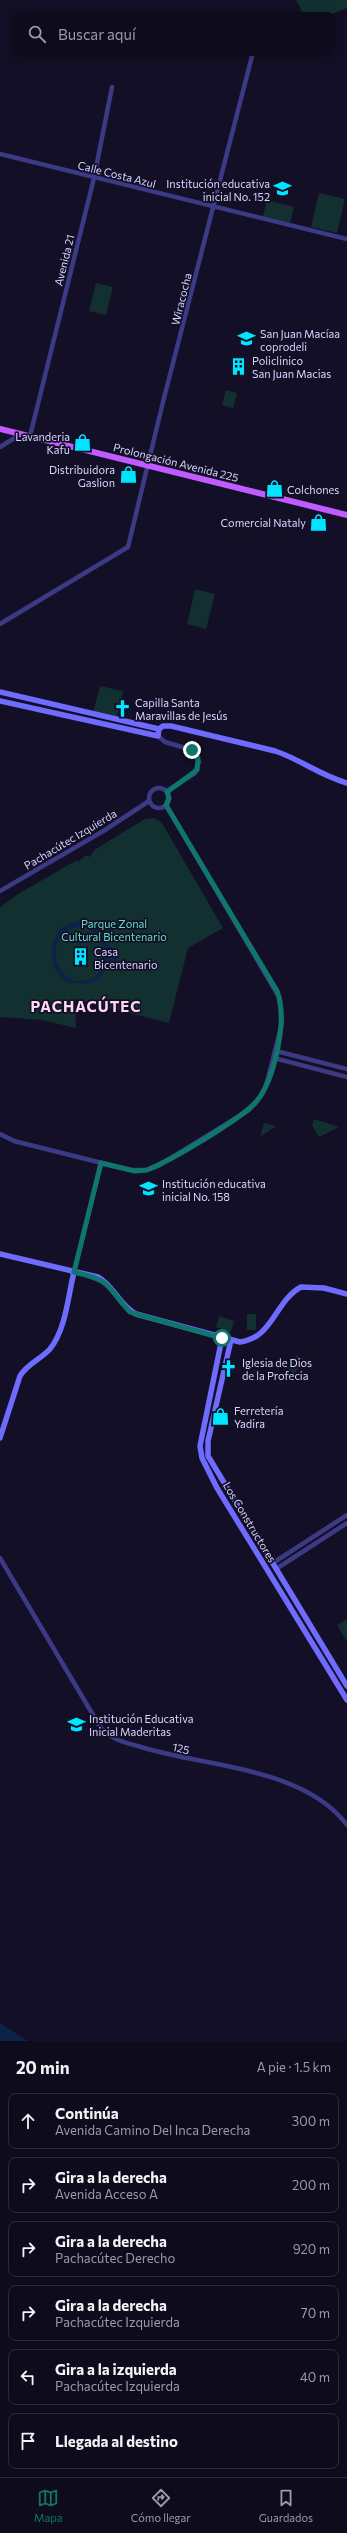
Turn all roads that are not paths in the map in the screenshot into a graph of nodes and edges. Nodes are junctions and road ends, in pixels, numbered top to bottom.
1 (252, 56) dead end
2 (112, 87) dead end
3 (0, 154) edge
4 (94, 178) junction
5 (214, 207) junction
6 (347, 240) edge
7 (0, 429) edge
8 (22, 434) junction
9 (30, 436) junction
10 (0, 447) edge
11 (149, 466) junction
12 (347, 515) edge
13 (0, 624) edge
14 (0, 692) edge
15 (19, 697) junction
16 (0, 701) edge
17 (8, 703) junction
18 (0, 707) edge
19 (159, 729) junction
20 (158, 736) junction
21 (347, 783) edge
22 (167, 792) junction
23 (149, 801) junction
24 (166, 805) junction
25 (0, 891) edge
26 (276, 1050) junction
27 (274, 1058) junction
28 (347, 1069) edge
29 (347, 1076) edge
30 (0, 1134) edge
31 (101, 1163) junction
32 (0, 1254) edge
33 (74, 1272) junction
34 (347, 1294) edge
35 (222, 1338) junction
36 (231, 1340) junction
37 (0, 1438) edge
38 (347, 1515) edge
39 (347, 1524) edge
40 (0, 1558) edge
41 (273, 1563) junction
42 (276, 1569) junction
43 (347, 1686) edge
44 (347, 1700) edge
45 (347, 1825) edge

1 - 5 street, Wiracocha
2 - 4 street, Avenida 21
3 - 4 street, Calle Costa Azul
4 - 5 street, Calle Costa Azul
4 - 9 street, Avenida 21
5 - 6 street, Calle Costa Azul
5 - 11 street, Wiracocha
7 - 8 main road, Prolongación Avenida 225
8 - 9 main road, Prolongación Avenida 225
8 - 10 street
9 - 11 main road, Prolongación Avenida 225
11 - 12 main road, Prolongación Avenida 225
11 - 13 street, Wiracocha
14 - 15 main road
15 - 17 main road
15 - 19 main road
16 - 17 main road
17 - 18 main road
17 - 20 main road
19 - 20 main road
19 - 21 main road
20 - 22 street
22 - 23 street
22 - 24 street
23 - 24 street
23 - 25 street, Pachacútec Izquierda
24 - 26 street
26 - 27 street
26 - 28 street
27 - 29 street
27 - 31 street
30 - 31 street
31 - 33 street
32 - 33 main road
33 - 35 main road
33 - 37 main road
34 - 36 main road
35 - 36 main road
35 - 44 main road, Los Constructores
36 - 41 main road, Los Constructores
38 - 41 street
39 - 42 street
40 - 45 street, 125
41 - 42 main road, Los Constructores
42 - 43 main road, Los Constructores

